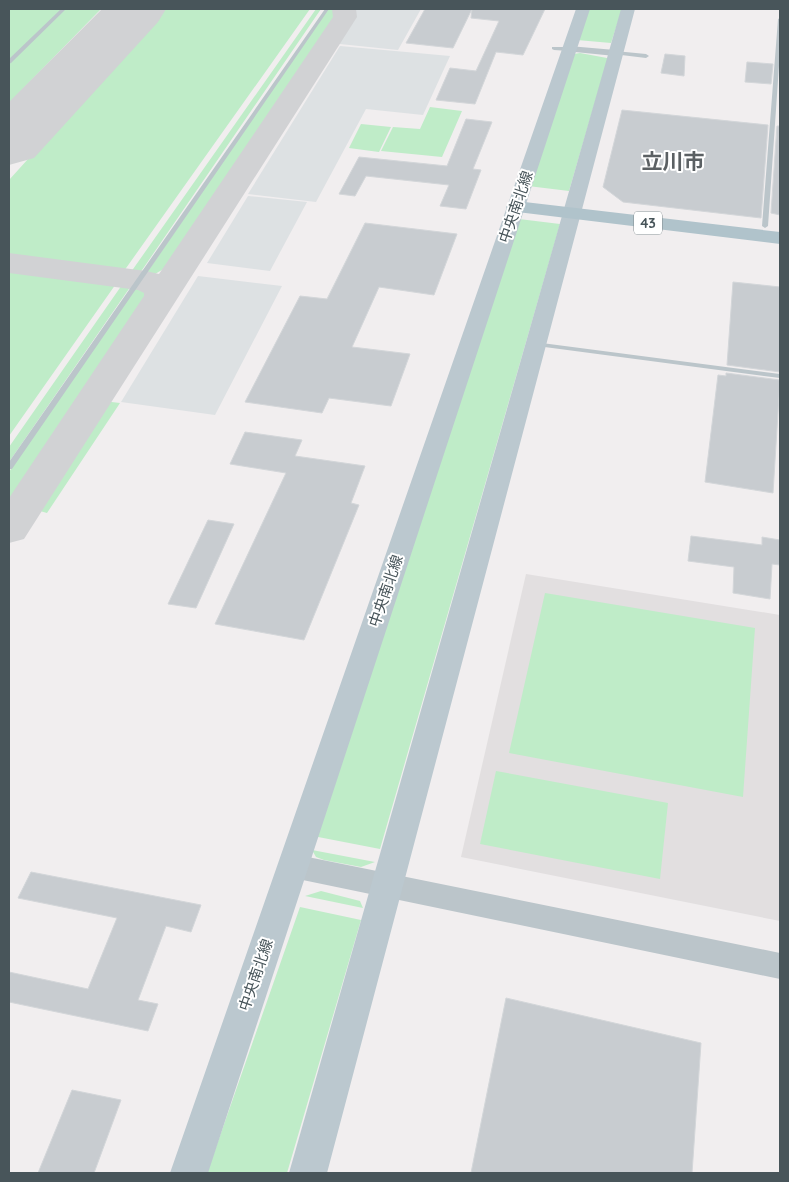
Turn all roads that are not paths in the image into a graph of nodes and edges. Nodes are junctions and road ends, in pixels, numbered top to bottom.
1 (64, 9) edge
2 (327, 9) edge
3 (583, 9) edge
4 (628, 9) edge
5 (780, 19) edge
6 (562, 48) junction
7 (779, 48) edge
8 (616, 53) junction
9 (646, 56) dead end
10 (9, 62) edge
11 (778, 78) edge
12 (518, 203) junction
13 (572, 209) junction
14 (775, 231) edge
15 (536, 344) junction
16 (780, 376) edge
17 (9, 468) edge
18 (293, 866) junction
19 (387, 886) junction
20 (780, 966) edge
21 (190, 1173) edge
22 (308, 1173) edge

1 - 10 lane
2 - 17 lane
3 - 6 main road, 中央南北線
4 - 8 main road
5 - 7 lane
6 - 8 street
6 - 12 main road, 中央南北線
7 - 11 lane
8 - 9 lane
8 - 13 main road
11 - 14 lane
12 - 13 main road, 43
12 - 18 main road, 中央南北線
13 - 14 main road, 43
13 - 15 main road
15 - 16 lane
15 - 19 main road
18 - 19 street
18 - 21 main road, 中央南北線
19 - 20 street
19 - 22 main road

